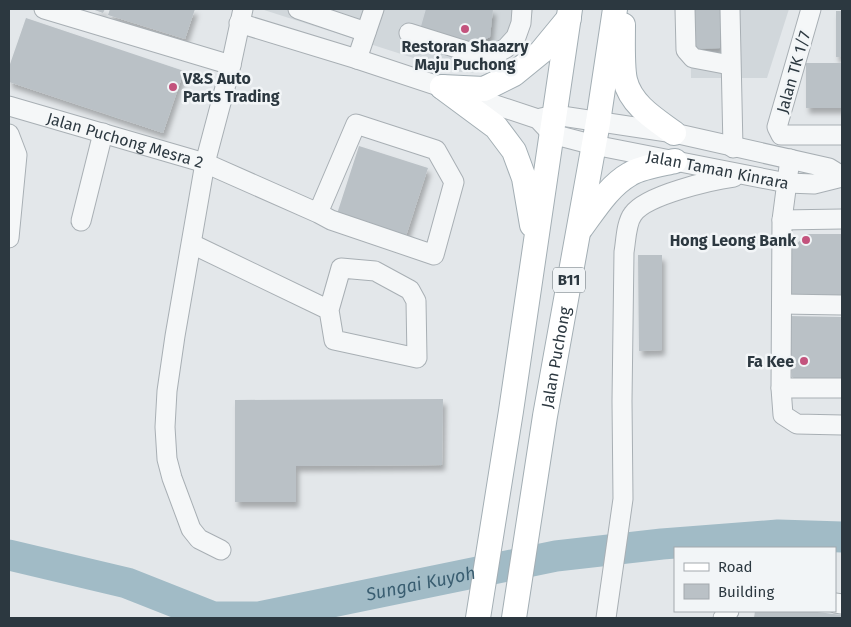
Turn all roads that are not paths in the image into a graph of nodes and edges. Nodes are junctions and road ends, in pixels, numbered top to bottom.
1 (44, 9) edge
2 (298, 9) edge
3 (374, 9) edge
4 (522, 9) edge
5 (615, 9) edge
6 (622, 9) edge
7 (686, 9) edge
8 (730, 9) edge
9 (811, 9) edge
10 (570, 13) edge
11 (241, 16) edge
12 (366, 32) junction
13 (409, 33) dead end
14 (357, 59) junction
15 (231, 65) junction
16 (730, 65) junction
17 (442, 88) junction
18 (9, 106) edge
19 (598, 122) junction
20 (548, 123) junction
21 (103, 133) junction
22 (674, 133) junction
23 (9, 134) edge
24 (842, 135) edge
25 (594, 145) junction
26 (733, 148) junction
27 (790, 159) junction
28 (675, 161) junction
29 (205, 163) junction
30 (748, 176) junction
31 (842, 176) edge
32 (787, 183) junction
33 (318, 213) junction
34 (842, 219) edge
35 (782, 220) junction
36 (81, 221) dead end
37 (578, 231) junction
38 (9, 238) edge
39 (192, 244) junction
40 (535, 244) junction
41 (782, 304) junction
42 (842, 305) edge
43 (329, 310) junction
44 (781, 388) junction
45 (842, 388) edge
46 (842, 425) edge
47 (221, 550) dead end
48 (606, 614) edge
49 (478, 618) edge
50 (514, 618) edge

1 - 15 street
2 - 12 street
3 - 12 street
4 - 13 street
5 - 19 main road, Jalan Puchong / B11
6 - 22 main road
7 - 16 street
8 - 16 street
9 - 24 street, Jalan TK 1/7
10 - 17 main road
10 - 20 main road, B11
11 - 14 street
11 - 15 street, Jalan Puchong Mesra 2
12 - 14 street
14 - 17 street
15 - 29 street, Jalan Puchong Mesra 2
16 - 26 street
17 - 20 street
17 - 40 main road
18 - 21 street, Jalan Puchong Mesra 2
19 - 20 street, Jalan Taman Kinrara
19 - 22 street, Jalan Taman Kinrara
19 - 25 main road, Jalan Puchong / B11
20 - 25 street, Jalan Taman Kinrara
20 - 40 main road, B11
21 - 29 street, Jalan Puchong Mesra 2
21 - 36 street
22 - 26 street, Jalan Taman Kinrara
23 - 38 street
25 - 28 street, Jalan Taman Kinrara
25 - 37 main road, Jalan Puchong / B11
26 - 27 street, Jalan Taman Kinrara
27 - 31 street, Jalan Taman Kinrara
27 - 32 street
28 - 30 street, Jalan Taman Kinrara
28 - 37 main road
29 - 33 street
29 - 39 street
30 - 32 street, Jalan Taman Kinrara
30 - 48 street
31 - 32 street, Jalan Taman Kinrara
32 - 35 street
33 - 33 street
34 - 35 street
35 - 41 street
37 - 50 main road, Jalan Puchong / B11
39 - 43 street
39 - 47 street
40 - 49 main road, B11
41 - 42 street
41 - 44 street
43 - 43 street
44 - 45 street
44 - 46 street

